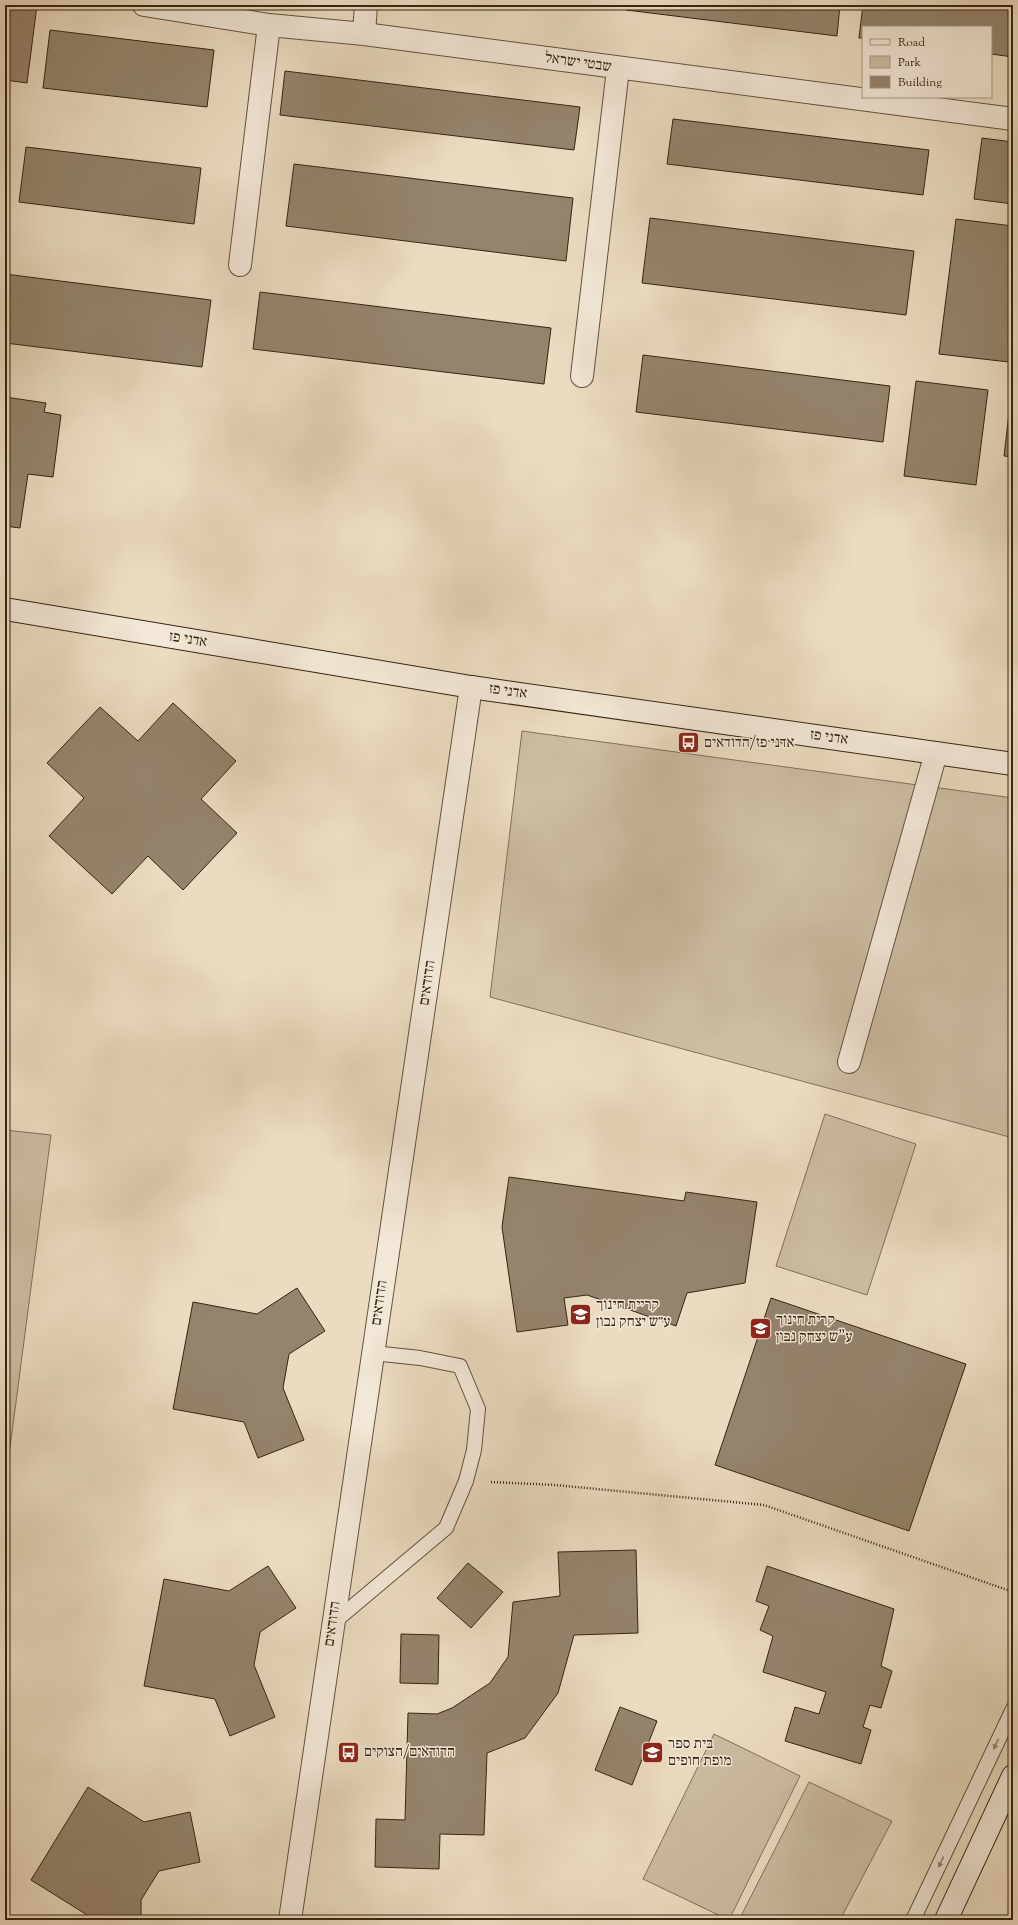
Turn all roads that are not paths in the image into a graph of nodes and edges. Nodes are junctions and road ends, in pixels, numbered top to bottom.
1 (144, 5) edge
2 (366, 5) edge
3 (269, 25) junction
4 (364, 34) junction
5 (618, 69) junction
6 (1013, 119) edge
7 (240, 265) dead end
8 (582, 376) dead end
9 (5, 609) edge
10 (471, 687) junction
11 (936, 753) junction
12 (1013, 764) edge
13 (849, 1062) dead end
14 (373, 1353) junction
15 (333, 1623) junction
16 (1013, 1709) edge
17 (1013, 1776) edge
18 (290, 1920) edge
19 (913, 1920) edge
20 (946, 1920) edge

1 - 3 street, שבטי ישראל
2 - 4 street
3 - 4 street, שבטי ישראל
3 - 7 street
4 - 5 street, שבטי ישראל
5 - 6 street, שבטי ישראל
5 - 8 street
9 - 10 street, אדני פז
10 - 11 street, אדני פז
10 - 14 street, הדודאים
11 - 12 street, אדני פז
11 - 13 street
14 - 15 street, הדודאים
14 - 15 lane
15 - 18 street, הדודאים
16 -> 19 lane
17 - 20 street

